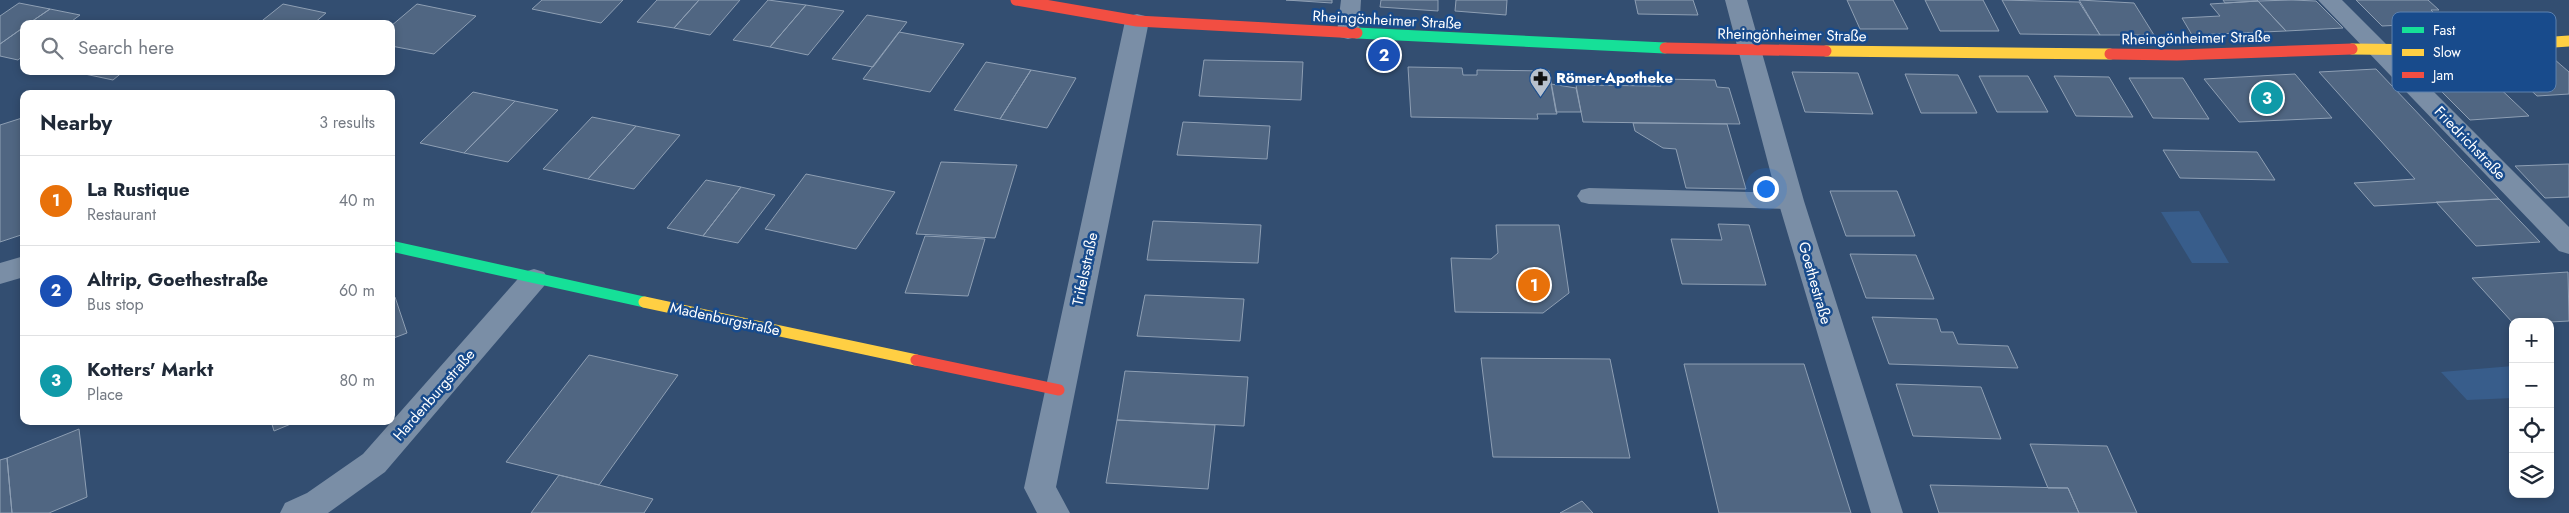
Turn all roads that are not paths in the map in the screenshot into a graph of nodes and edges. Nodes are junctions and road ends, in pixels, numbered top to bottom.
1 (1016, 0) edge
2 (1351, 0) edge
3 (1736, 0) edge
4 (2329, 0) edge
5 (1137, 21) junction
6 (1348, 32) junction
7 (2569, 41) edge
8 (2556, 42) edge
9 (2376, 48) junction
10 (2392, 49) edge
11 (1752, 50) junction
12 (2392, 64) edge
13 (2419, 92) edge
14 (1589, 196) dead end
15 (1791, 201) junction
16 (2569, 244) edge
17 (395, 247) edge
18 (20, 267) edge
19 (0, 274) edge
20 (534, 278) junction
21 (1059, 390) junction
22 (296, 513) edge
23 (1054, 513) edge
24 (1887, 513) edge

1 - 5 street, Rheingönheimer Straße
2 - 6 lane
3 - 11 street, Goethestraße
4 - 9 street, Friedrichstraße
5 - 6 street, Rheingönheimer Straße
5 - 21 street, Trifelsstraße
6 - 11 street, Rheingönheimer Straße
7 - 8 street, Rheingönheimer Straße
9 - 10 street, Rheingönheimer Straße
9 - 11 street, Rheingönheimer Straße
9 - 12 street, Friedrichstraße
11 - 15 street, Goethestraße
13 - 16 street, Friedrichstraße
14 - 15 lane
15 - 24 street, Goethestraße
17 - 20 street, Madenburgstraße
18 - 19 street
20 - 21 street, Madenburgstraße
20 - 22 street, Hardenburgstraße
21 - 23 street, Trifelsstraße

